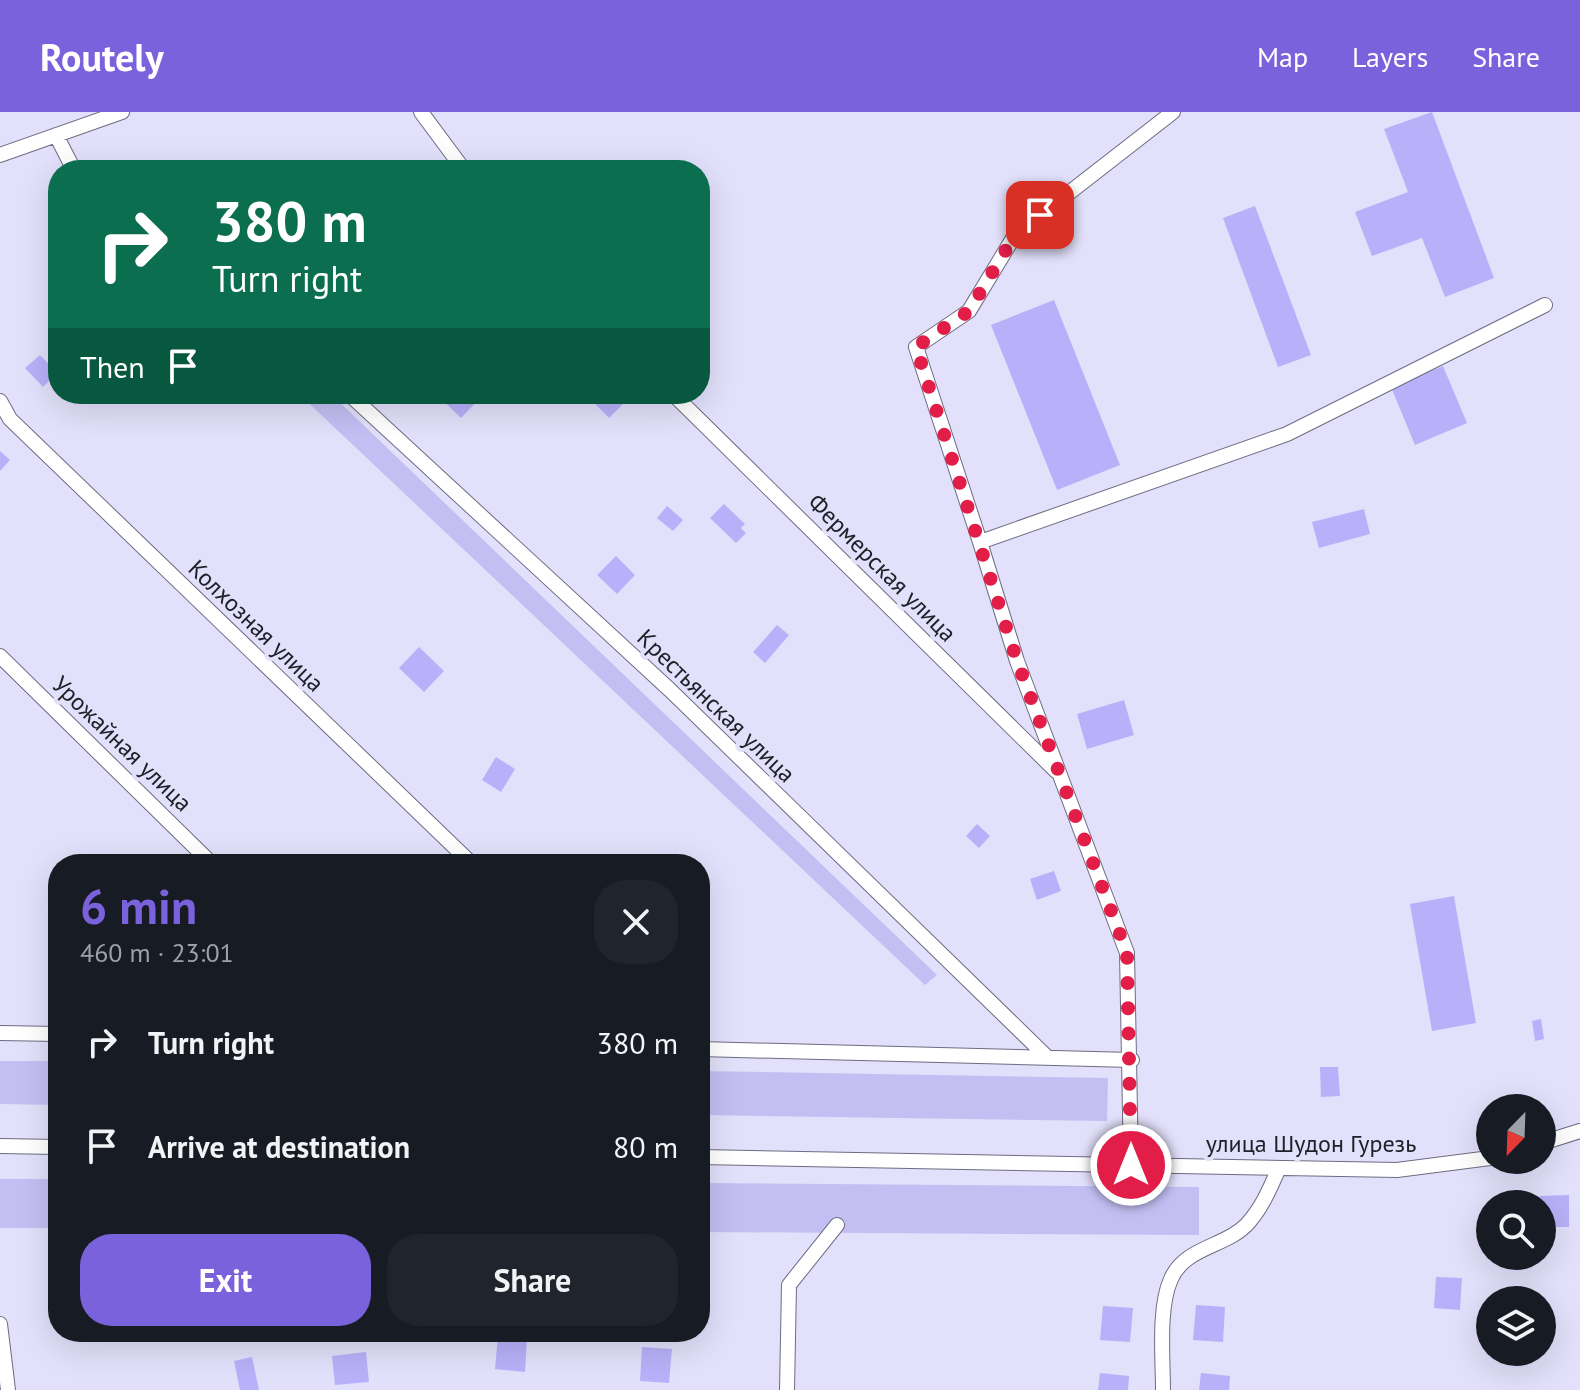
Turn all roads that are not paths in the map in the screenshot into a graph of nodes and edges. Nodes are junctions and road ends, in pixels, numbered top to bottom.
1 (122, 112) edge
2 (421, 112) edge
3 (1173, 112) edge
4 (56, 135) junction
5 (0, 155) edge
6 (69, 160) edge
7 (457, 160) edge
8 (1545, 305) dead end
9 (0, 401) edge
10 (360, 404) edge
11 (683, 404) edge
12 (980, 542) junction
13 (0, 656) edge
14 (1060, 774) junction
15 (202, 854) edge
16 (462, 854) edge
17 (0, 1033) edge
18 (48, 1034) edge
19 (710, 1049) edge
20 (1047, 1057) junction
21 (1132, 1060) junction
22 (1580, 1131) edge
23 (1556, 1139) edge
24 (0, 1146) edge
25 (48, 1147) edge
26 (710, 1157) edge
27 (1476, 1160) edge
28 (1131, 1165) junction
29 (1279, 1168) junction
30 (837, 1225) dead end
31 (0, 1324) edge
32 (8, 1390) edge
33 (787, 1390) edge
34 (1163, 1390) edge

1 - 4 street
2 - 7 street
3 - 12 street
4 - 5 street
4 - 6 street
8 - 12 street
9 - 16 street, Колхозная улица
10 - 20 street, Крестьянская улица
11 - 14 street, Фермерская улица
12 - 14 street
13 - 15 street, Урожайная улица
14 - 21 street
17 - 18 street
19 - 20 street
20 - 21 street
21 - 28 street
22 - 23 street
24 - 25 street
26 - 28 street, улица Шудон Гурезь
27 - 29 street, улица Шудон Гурезь
28 - 29 street, улица Шудон Гурезь
29 - 34 street
30 - 33 street
31 - 32 street

